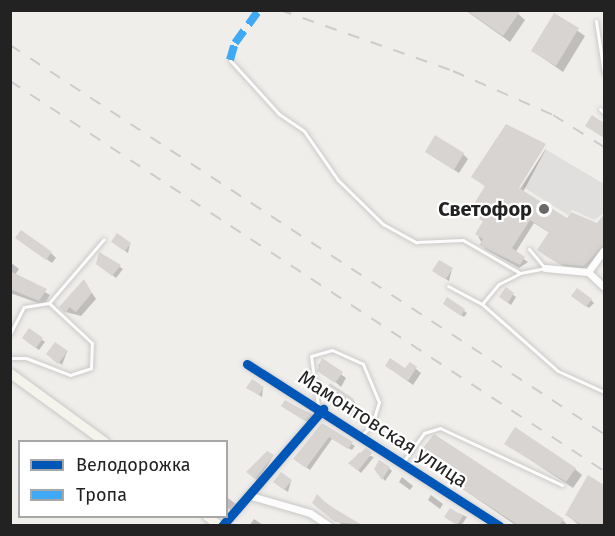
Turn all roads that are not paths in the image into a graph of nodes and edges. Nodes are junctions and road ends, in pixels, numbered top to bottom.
1 (596, 21) dead end
2 (231, 60) dead end
3 (604, 73) edge
4 (600, 109) dead end
5 (604, 113) edge
6 (104, 239) dead end
7 (529, 249) dead end
8 (604, 250) edge
9 (545, 267) junction
10 (588, 272) junction
11 (520, 273) junction
12 (448, 286) dead end
13 (604, 287) edge
14 (49, 303) junction
15 (482, 304) junction
16 (10, 334) edge
17 (10, 358) edge
18 (247, 364) dead end
19 (10, 373) edge
20 (604, 392) edge
21 (321, 408) junction
22 (362, 435) junction
23 (104, 440) edge
24 (404, 462) junction
25 (562, 485) dead end
26 (251, 496) junction
27 (221, 525) edge
28 (329, 525) edge
29 (499, 525) edge

1 - 3 lane
2 - 11 lane
4 - 5 lane
6 - 14 lane
7 - 9 lane
8 - 10 street
9 - 10 street
9 - 11 lane
10 - 13 street
11 - 15 lane
12 - 15 lane
14 - 16 lane
14 - 17 lane
15 - 20 lane
18 - 21 street, Мамонтовская улица
19 - 23 main road
21 - 22 street, Мамонтовская улица
21 - 22 lane
21 - 26 street
22 - 24 street, Мамонтовская улица
24 - 25 lane
24 - 29 street, Мамонтовская улица
26 - 27 street
26 - 28 street

